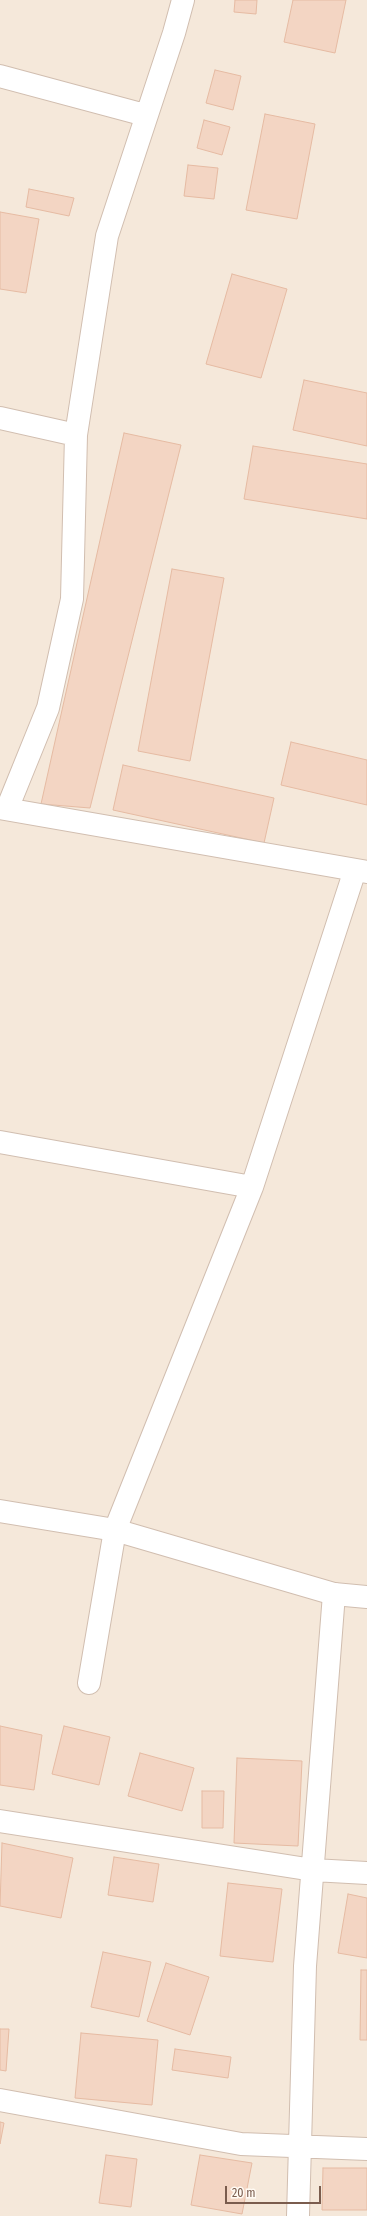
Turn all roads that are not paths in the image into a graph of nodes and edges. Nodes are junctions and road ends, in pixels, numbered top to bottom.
1 (183, 0) edge
2 (0, 76) edge
3 (145, 116) junction
4 (0, 418) edge
5 (76, 435) junction
6 (3, 808) edge
7 (361, 871) edge
8 (0, 1142) edge
9 (252, 1187) junction
10 (0, 1511) edge
11 (115, 1530) junction
12 (334, 1594) junction
13 (367, 1597) edge
14 (89, 1683) dead end
15 (0, 1821) edge
16 (313, 1870) junction
17 (367, 1873) edge
18 (0, 2100) edge
19 (299, 2148) junction
20 (367, 2149) edge
21 (298, 2216) edge

1 - 3 street
2 - 3 street
3 - 5 street
4 - 5 street
5 - 6 street
6 - 7 street
7 - 9 street
8 - 9 street
9 - 11 street
10 - 11 street
11 - 12 street
11 - 14 street
12 - 13 street
12 - 16 street
15 - 16 street
16 - 17 street
16 - 19 street
18 - 19 street
19 - 20 street
19 - 21 street

